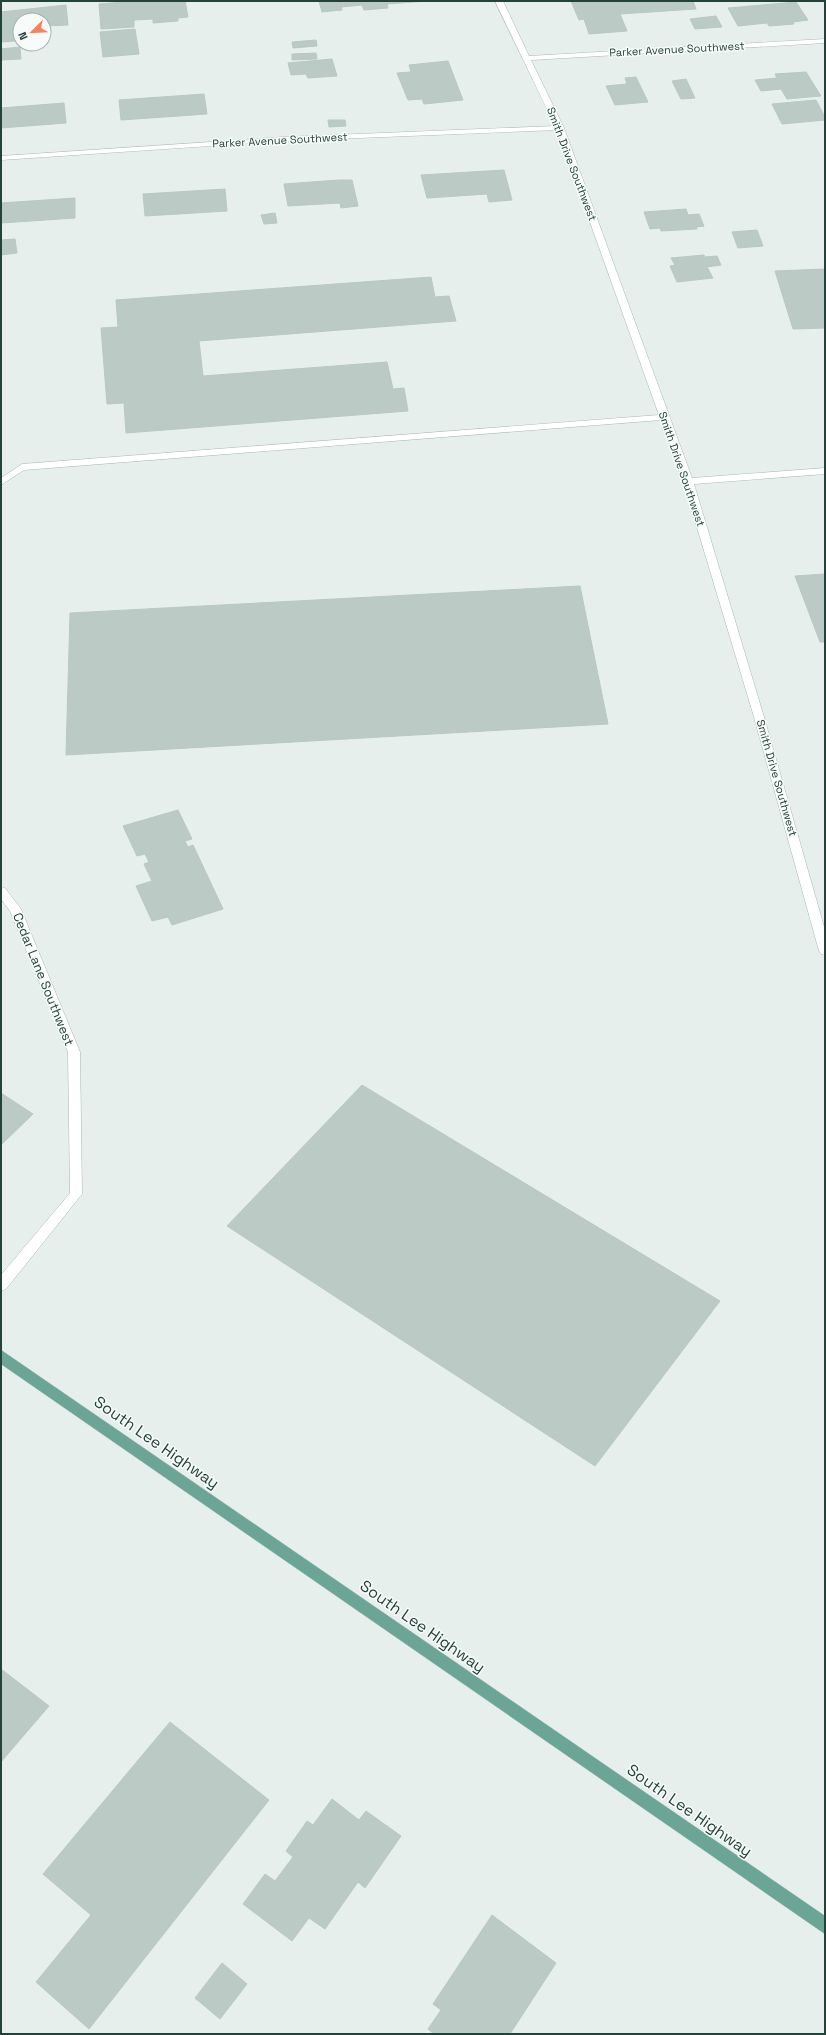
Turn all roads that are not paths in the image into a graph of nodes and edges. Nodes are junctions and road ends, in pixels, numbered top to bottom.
1 (499, 1) edge
2 (825, 40) edge
3 (528, 58) junction
4 (560, 128) junction
5 (1, 158) edge
6 (665, 417) junction
7 (825, 471) edge
8 (688, 481) junction
9 (1, 482) edge
10 (1, 891) edge
11 (825, 950) edge
12 (1, 1285) edge
13 (1, 1356) edge
14 (825, 1926) edge

1 - 3 street, Smith Drive Southwest
2 - 3 street, Parker Avenue Southwest
3 - 4 street, Smith Drive Southwest
4 - 5 street, Parker Avenue Southwest
4 - 6 street, Smith Drive Southwest
6 - 8 street, Smith Drive Southwest
6 - 9 street
7 - 8 street
8 - 11 street, Smith Drive Southwest
10 - 12 street, Cedar Lane Southwest
13 - 14 main road, South Lee Highway

